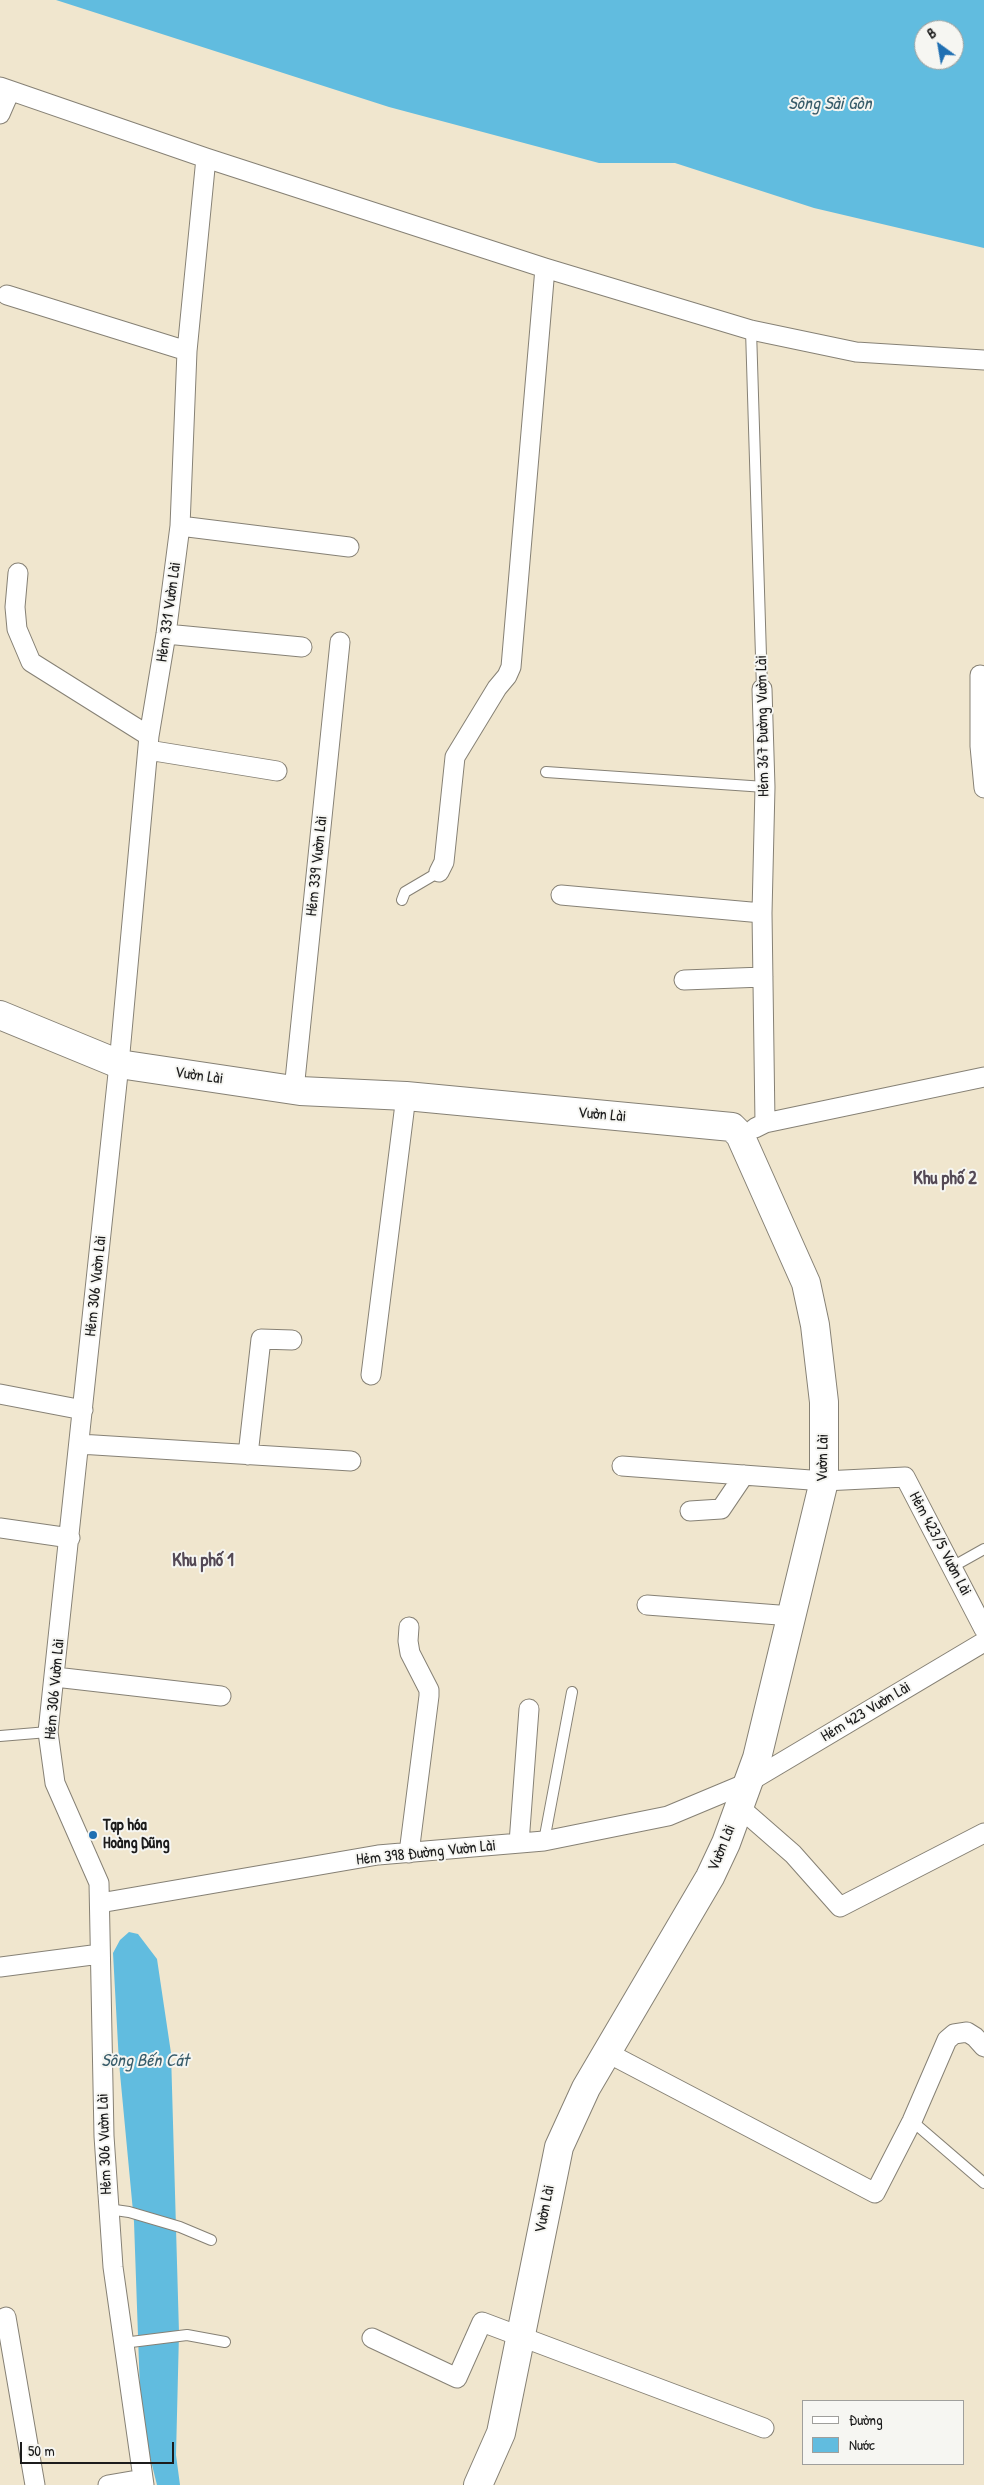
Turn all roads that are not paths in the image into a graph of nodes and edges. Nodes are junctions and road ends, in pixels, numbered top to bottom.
1 (5, 89) edge
2 (0, 114) edge
3 (206, 158) junction
4 (545, 268) junction
5 (7, 295) dead end
6 (751, 330) junction
7 (188, 351) junction
8 (984, 360) edge
9 (180, 526) junction
10 (349, 547) dead end
11 (18, 574) dead end
12 (166, 634) junction
13 (340, 642) dead end
14 (302, 647) dead end
15 (980, 675) dead end
16 (762, 689) joint
17 (148, 743) junction
18 (277, 772) dead end
19 (546, 772) dead end
20 (765, 787) junction
21 (984, 788) edge
22 (440, 872) joint
23 (561, 895) dead end
24 (402, 900) dead end
25 (762, 913) junction
26 (763, 977) junction
27 (684, 980) dead end
28 (0, 1015) edge
29 (119, 1064) junction
30 (984, 1077) edge
31 (294, 1090) junction
32 (406, 1096) junction
33 (765, 1123) junction
34 (740, 1135) junction
35 (292, 1340) dead end
36 (371, 1375) dead end
37 (0, 1394) edge
38 (83, 1410) junction
39 (79, 1444) junction
40 (248, 1455) junction
41 (351, 1461) dead end
42 (622, 1466) dead end
43 (744, 1475) junction
44 (824, 1481) junction
45 (690, 1511) dead end
46 (0, 1528) edge
47 (70, 1538) junction
48 (984, 1549) edge
49 (952, 1567) junction
50 (647, 1605) dead end
51 (792, 1616) junction
52 (409, 1627) dead end
53 (984, 1629) edge
54 (984, 1642) edge
55 (55, 1677) junction
56 (572, 1692) dead end
57 (221, 1696) dead end
58 (529, 1709) dead end
59 (48, 1732) junction
60 (0, 1736) edge
61 (743, 1794) junction
62 (984, 1833) edge
63 (544, 1841) junction
64 (519, 1843) junction
65 (409, 1853) junction
66 (100, 1903) junction
67 (100, 1954) junction
68 (0, 1968) edge
69 (984, 2047) edge
70 (606, 2052) junction
71 (912, 2121) junction
72 (984, 2183) edge
73 (108, 2209) junction
74 (211, 2240) dead end
75 (6, 2316) dead end
76 (519, 2336) junction
77 (372, 2338) dead end
78 (129, 2342) junction
79 (225, 2342) dead end
80 (764, 2428) dead end
81 (144, 2482) edge
82 (35, 2485) edge
83 (108, 2485) edge
84 (478, 2485) edge

1 - 2 street
1 - 3 street
3 - 4 street
3 - 7 street, Hẻm 331 Vườn Lài
4 - 6 street
4 - 22 street
5 - 7 street
6 - 8 street
6 - 16 lane, Hẻm 367 Đường Vườn Lài
7 - 9 street, Hẻm 331 Vườn Lài
9 - 10 street
9 - 12 street, Hẻm 331 Vườn Lài
11 - 17 street
12 - 14 street
12 - 17 street, Hẻm 331 Vườn Lài
13 - 31 street, Hẻm 339 Vườn Lài
15 - 21 street
16 - 20 street, Hẻm 367 Đường Vườn Lài
17 - 18 street
17 - 29 street, Hẻm 331 Vườn Lài
19 - 20 lane
20 - 25 street, Hẻm 367 Đường Vườn Lài
22 - 24 lane
23 - 25 street
25 - 26 street, Hẻm 367 Đường Vườn Lài
26 - 27 street
26 - 33 street, Hẻm 367 Đường Vườn Lài
28 - 29 main road, Vườn Lài
29 - 31 main road, Vườn Lài
29 - 38 street, Hẻm 306 Vườn Lài
30 - 33 street
31 - 32 main road, Vườn Lài
32 - 34 main road, Vườn Lài
32 - 36 street
33 - 34 street
34 - 44 main road, Vườn Lài
35 - 40 street
37 - 38 street
38 - 39 street, Hẻm 306 Vườn Lài
39 - 40 street
39 - 47 street, Hẻm 306 Vườn Lài
40 - 41 street
42 - 43 street
43 - 44 street
43 - 45 street
44 - 49 street, Hẻm 423/5 Vườn Lài
44 - 51 main road, Vườn Lài
46 - 47 street
47 - 55 street, Hẻm 306 Vườn Lài
48 - 49 lane
49 - 53 street, Hẻm 423/5 Vườn Lài
50 - 51 street
51 - 61 main road, Vườn Lài
52 - 65 street
54 - 61 street, Hẻm 423 Vườn Lài
55 - 57 street
55 - 59 street, Hẻm 306 Vườn Lài
56 - 63 lane
58 - 64 street
59 - 60 lane
59 - 66 street, Hẻm 306 Vườn Lài
61 - 62 street
61 - 63 street, Hẻm 398 Đường Vườn Lài
61 - 70 main road, Vườn Lài
63 - 64 street, Hẻm 398 Đường Vườn Lài
64 - 65 street, Hẻm 398 Đường Vườn Lài
65 - 66 street, Hẻm 398 Đường Vườn Lài
66 - 67 street, Hẻm 306 Vườn Lài
67 - 68 street
67 - 73 street, Hẻm 306 Vườn Lài
69 - 71 street
70 - 71 street
70 - 76 main road, Vườn Lài
71 - 72 lane
73 - 74 lane
73 - 78 street, Hẻm 306 Vườn Lài
75 - 82 street
76 - 77 street
76 - 80 street
76 - 84 main road, Vườn Lài
78 - 79 lane
78 - 81 street, Hẻm 306 Vườn Lài
81 - 83 street

